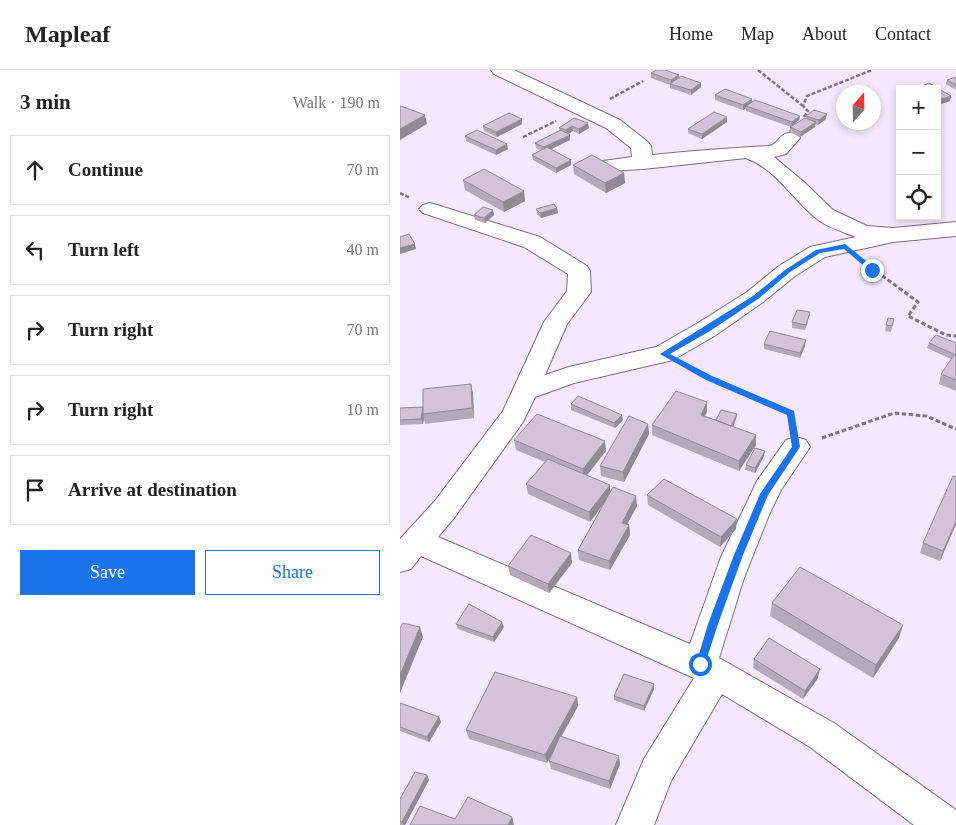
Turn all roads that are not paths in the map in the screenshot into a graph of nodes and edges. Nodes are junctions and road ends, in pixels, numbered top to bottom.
1 (500, 70) edge
2 (643, 163) junction
3 (610, 165) edge
4 (430, 209) dead end
5 (956, 229) edge
6 (893, 235) junction
7 (524, 391) junction
8 (796, 447) road end
9 (408, 550) edge
10 (708, 669) junction
11 (635, 825) edge
12 (946, 825) edge

1 - 2 street
2 - 3 street
2 - 6 street
4 - 7 street
5 - 6 street
6 - 7 street
7 - 9 street
8 - 10 street
9 - 10 street
10 - 11 street
10 - 12 street

